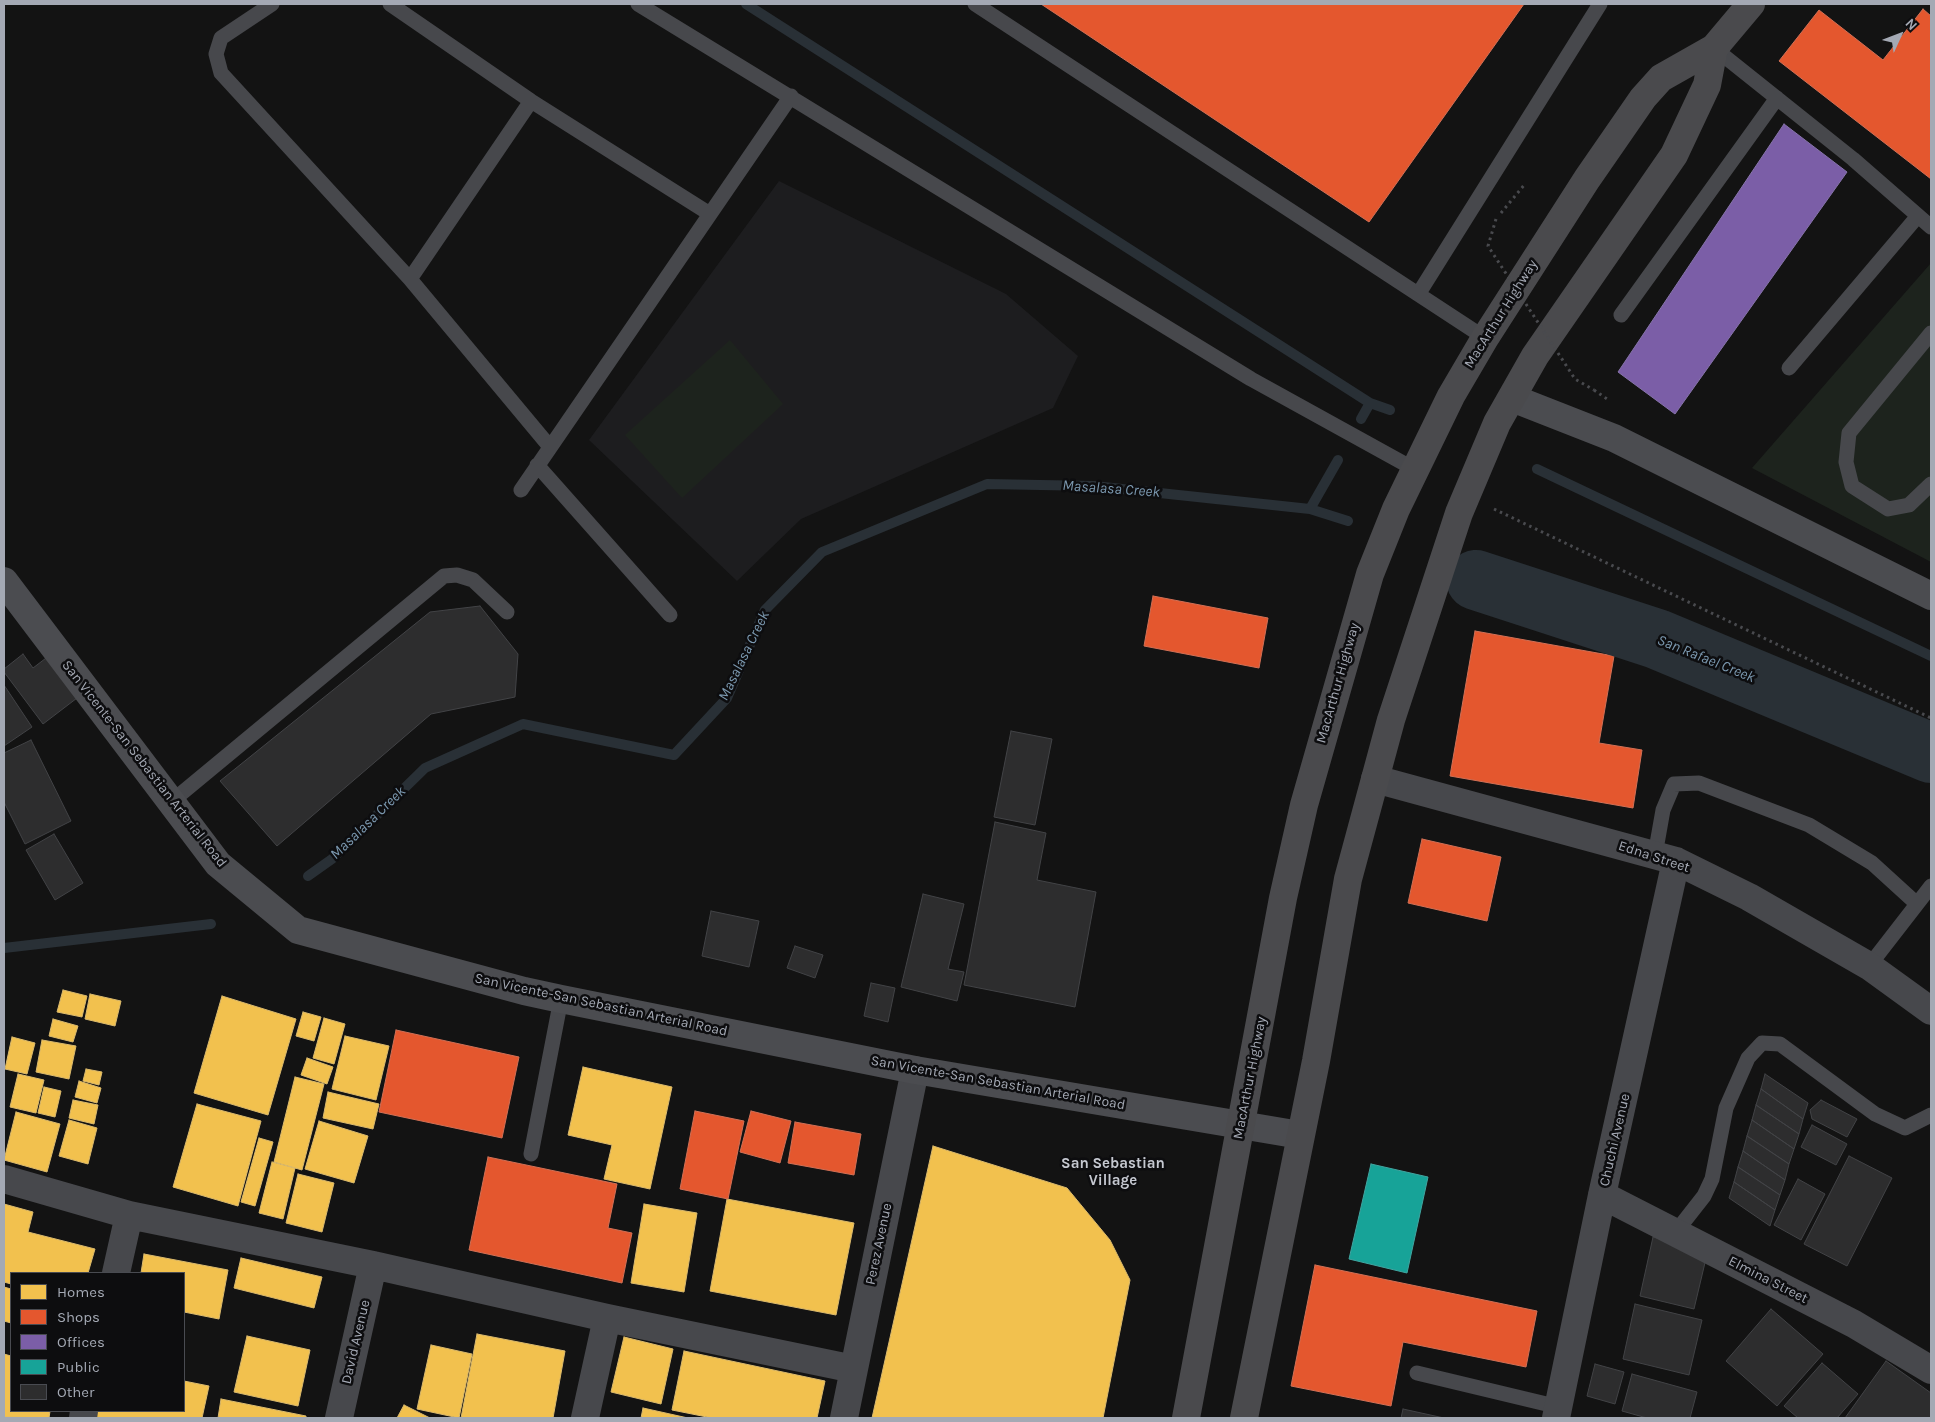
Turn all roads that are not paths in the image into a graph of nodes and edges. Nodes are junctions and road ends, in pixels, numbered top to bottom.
1 (272, 4) edge
2 (390, 4) edge
3 (638, 4) edge
4 (975, 4) edge
5 (1600, 4) edge
6 (1751, 4) edge
7 (251, 9) edge
8 (1714, 48) junction
9 (791, 96) junction
10 (1777, 98) junction
11 (531, 101) junction
12 (710, 214) junction
13 (1917, 217) junction
14 (1931, 228) edge
15 (410, 279) junction
16 (1419, 294) junction
17 (1621, 316) dead end
18 (1931, 333) edge
19 (1485, 338) junction
20 (1789, 368) dead end
21 (1512, 398) junction
22 (550, 447) junction
23 (537, 465) junction
24 (1414, 469) junction
25 (1931, 484) edge
26 (520, 490) dead end
27 (4, 581) edge
28 (1931, 596) edge
29 (507, 612) dead end
30 (670, 615) dead end
31 (1375, 779) junction
32 (171, 802) junction
33 (1666, 858) junction
34 (1931, 886) edge
35 (1918, 904) junction
36 (1869, 966) junction
37 (561, 999) junction
38 (1931, 1011) edge
39 (915, 1070) junction
40 (1931, 1115) edge
41 (1240, 1125) junction
42 (1300, 1135) junction
43 (531, 1154) dead end
44 (4, 1179) edge
45 (1602, 1195) junction
46 (129, 1215) junction
47 (1675, 1232) junction
48 (373, 1265) junction
49 (116, 1272) edge
50 (607, 1318) junction
51 (854, 1369) junction
52 (1931, 1370) edge
53 (1417, 1374) dead end
54 (1557, 1412) edge
55 (339, 1418) edge
56 (585, 1418) edge
57 (844, 1418) edge
58 (1186, 1418) edge
59 (1244, 1418) edge

1 - 7 lane
2 - 11 lane
3 - 9 lane
4 - 16 lane
5 - 16 lane
6 - 8 highway, MacArthur Highway
7 - 15 lane
8 - 10 lane
8 - 19 highway, MacArthur Highway
8 - 21 highway, MacArthur Highway
9 - 12 lane
9 - 24 lane
10 - 13 lane
10 - 17 lane
11 - 12 lane
11 - 15 lane
12 - 22 lane
13 - 14 lane
13 - 20 lane
15 - 22 lane
16 - 19 lane
18 - 25 lane
19 - 24 highway, MacArthur Highway
21 - 28 street
21 - 31 highway, MacArthur Highway
22 - 23 lane
23 - 26 lane
23 - 30 lane
24 - 41 highway, MacArthur Highway
27 - 32 street, San Vicente-San Sebastian Arterial Road
29 - 32 lane
31 - 33 street, Edna Street
31 - 42 highway, MacArthur Highway
32 - 37 street, San Vicente-San Sebastian Arterial Road
33 - 35 lane
33 - 36 street, Edna Street
33 - 45 street, Chuchi Avenue
34 - 35 lane
35 - 36 lane
36 - 38 street, Edna Street
37 - 39 street, San Vicente-San Sebastian Arterial Road
37 - 43 lane
39 - 41 street, San Vicente-San Sebastian Arterial Road
39 - 51 street, Perez Avenue
40 - 47 lane
41 - 42 street, San Vicente-San Sebastian Arterial Road
41 - 58 highway, MacArthur Highway
42 - 59 highway, MacArthur Highway
44 - 46 street
45 - 47 street, Elmina Street
45 - 54 street, Chuchi Avenue
46 - 48 street
46 - 49 street
47 - 52 street, Elmina Street
48 - 50 street
48 - 55 street, David Avenue
50 - 51 street
50 - 56 street
51 - 57 street, Perez Avenue
53 - 54 lane

